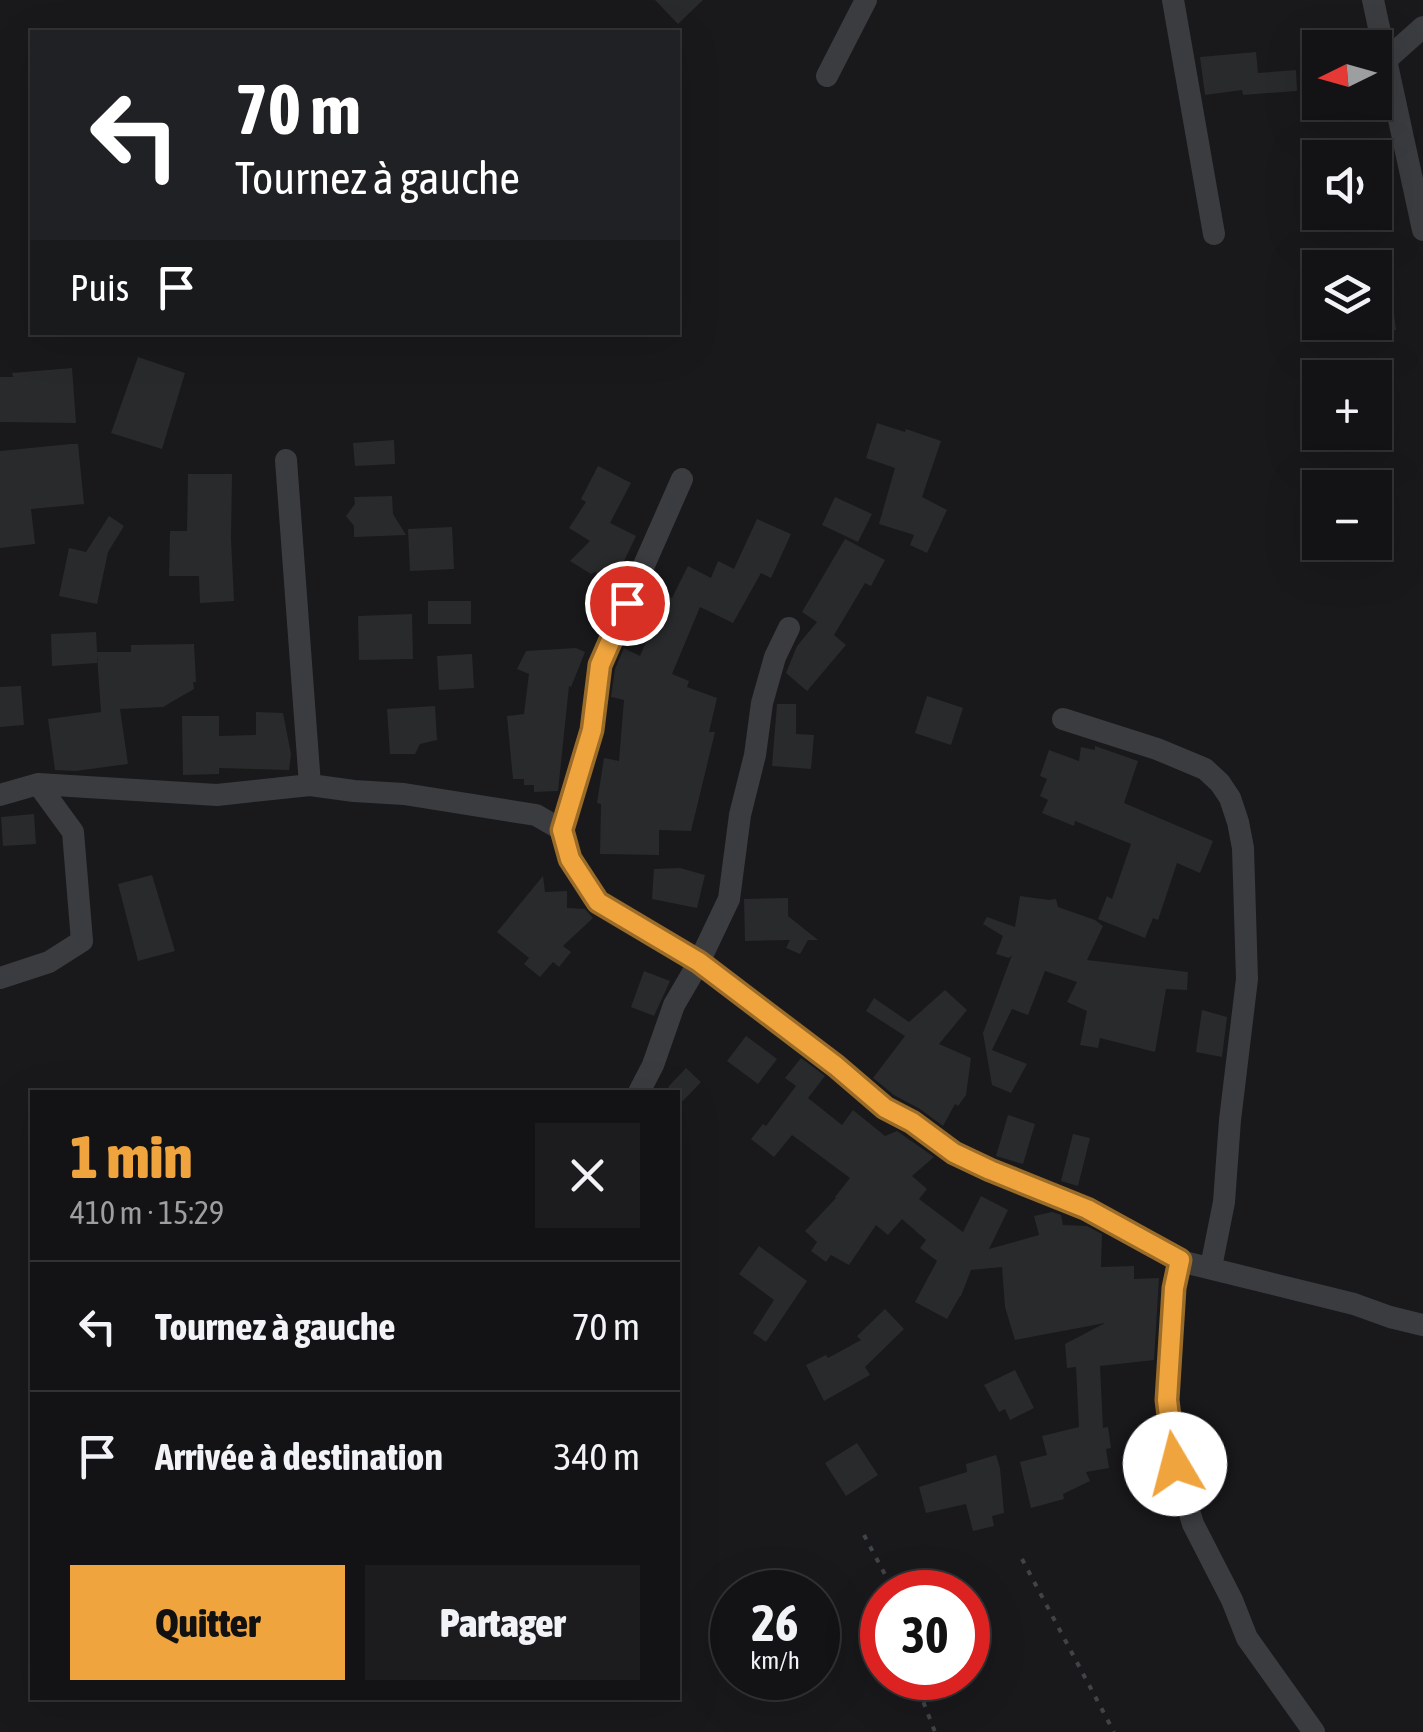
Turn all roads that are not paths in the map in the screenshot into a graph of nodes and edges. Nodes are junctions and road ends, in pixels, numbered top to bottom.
1 (866, 0) edge
2 (1173, 0) edge
3 (1372, 0) edge
4 (1423, 27) edge
5 (1379, 30) edge
6 (1392, 55) edge
7 (827, 76) dead end
8 (1392, 88) edge
9 (1423, 230) edge
10 (1214, 234) dead end
11 (286, 460) dead end
12 (682, 479) dead end
13 (790, 628) dead end
14 (1062, 719) dead end
15 (38, 784) junction
16 (310, 785) junction
17 (0, 795) edge
18 (562, 830) junction
19 (699, 962) junction
20 (0, 978) edge
21 (640, 1090) edge
22 (1180, 1260) junction
23 (1211, 1267) junction
24 (1423, 1325) edge
25 (1314, 1732) edge

1 - 7 street
2 - 10 street
3 - 5 street
4 - 6 street
8 - 9 street
11 - 16 street
12 - 18 street
13 - 19 street
14 - 23 street
15 - 16 street
15 - 17 street
15 - 20 street
16 - 18 street
18 - 19 street
19 - 21 street
19 - 22 street
22 - 23 street
22 - 25 street
23 - 24 street

